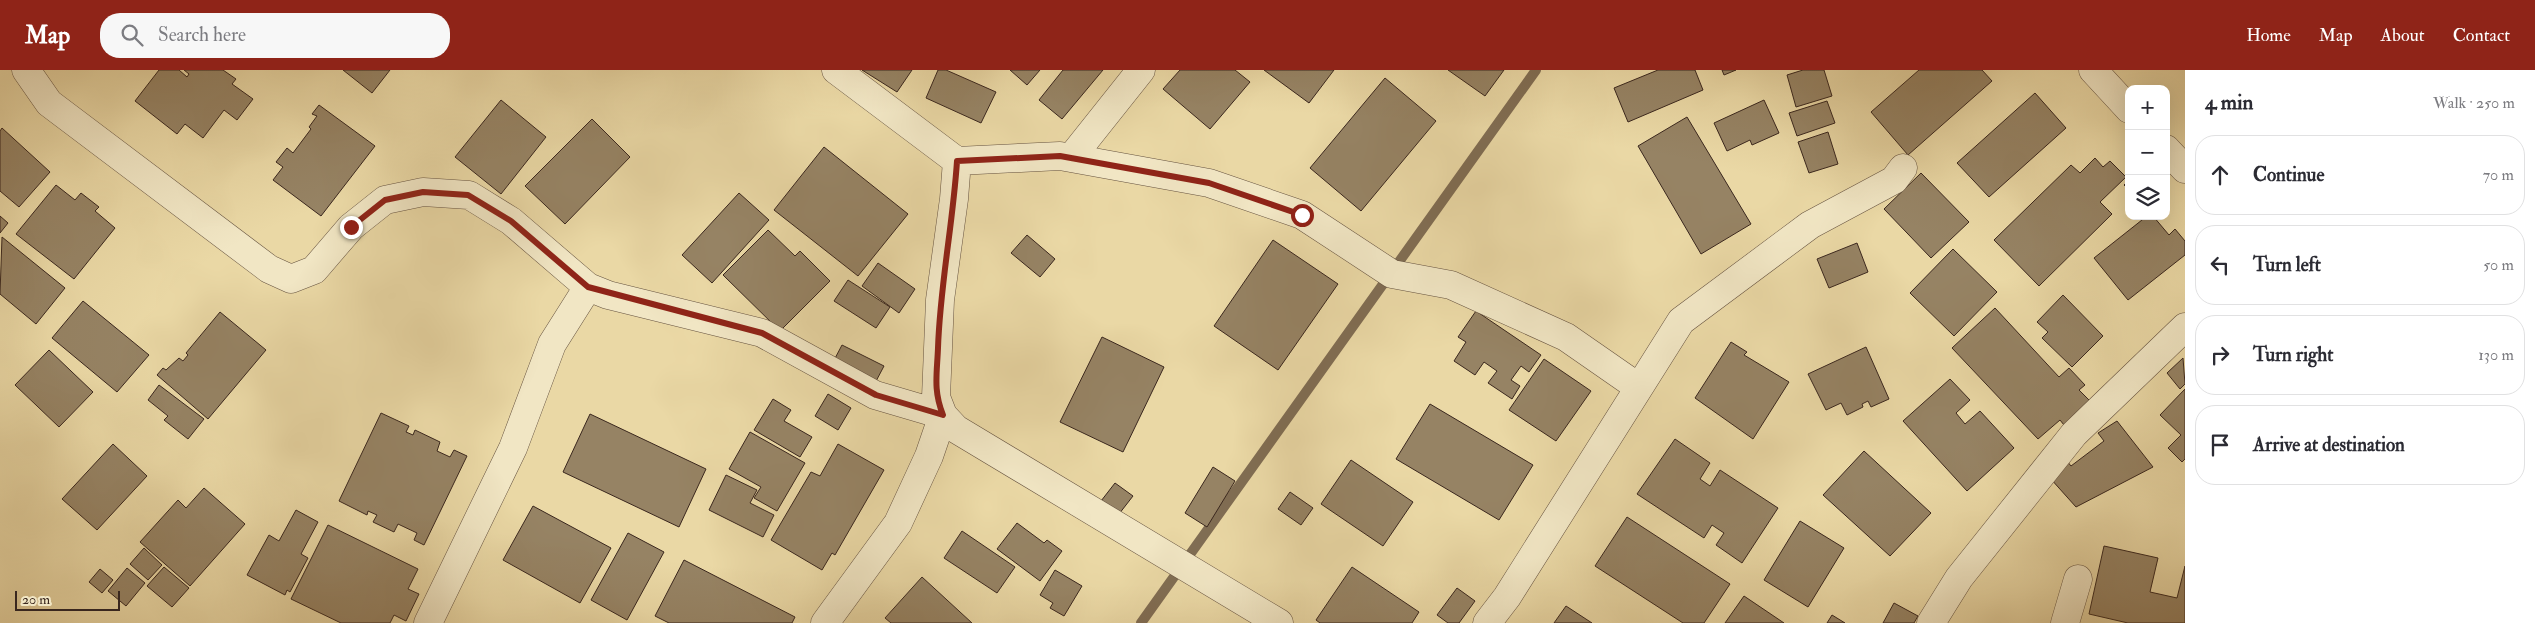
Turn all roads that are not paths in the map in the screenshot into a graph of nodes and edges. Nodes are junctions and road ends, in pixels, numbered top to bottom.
1 (26, 70) edge
2 (836, 70) edge
3 (1141, 70) edge
4 (2093, 70) edge
5 (2125, 105) edge
6 (2170, 153) edge
7 (1071, 158) junction
8 (957, 161) junction
9 (1903, 168) dead end
10 (2185, 169) edge
11 (588, 287) junction
12 (2185, 327) edge
13 (1638, 387) junction
14 (943, 415) junction
15 (2078, 579) dead end
16 (428, 623) edge
17 (825, 623) edge
18 (1279, 623) edge
19 (1487, 623) edge
20 (1931, 623) edge
21 (2065, 623) edge

1 - 11 street
2 - 8 street
3 - 7 street
4 - 5 street
6 - 10 street
7 - 8 street
7 - 13 street
8 - 14 street
9 - 13 street
11 - 14 street
11 - 16 street
12 - 20 street
13 - 19 street
14 - 17 street
14 - 18 street
15 - 21 street

